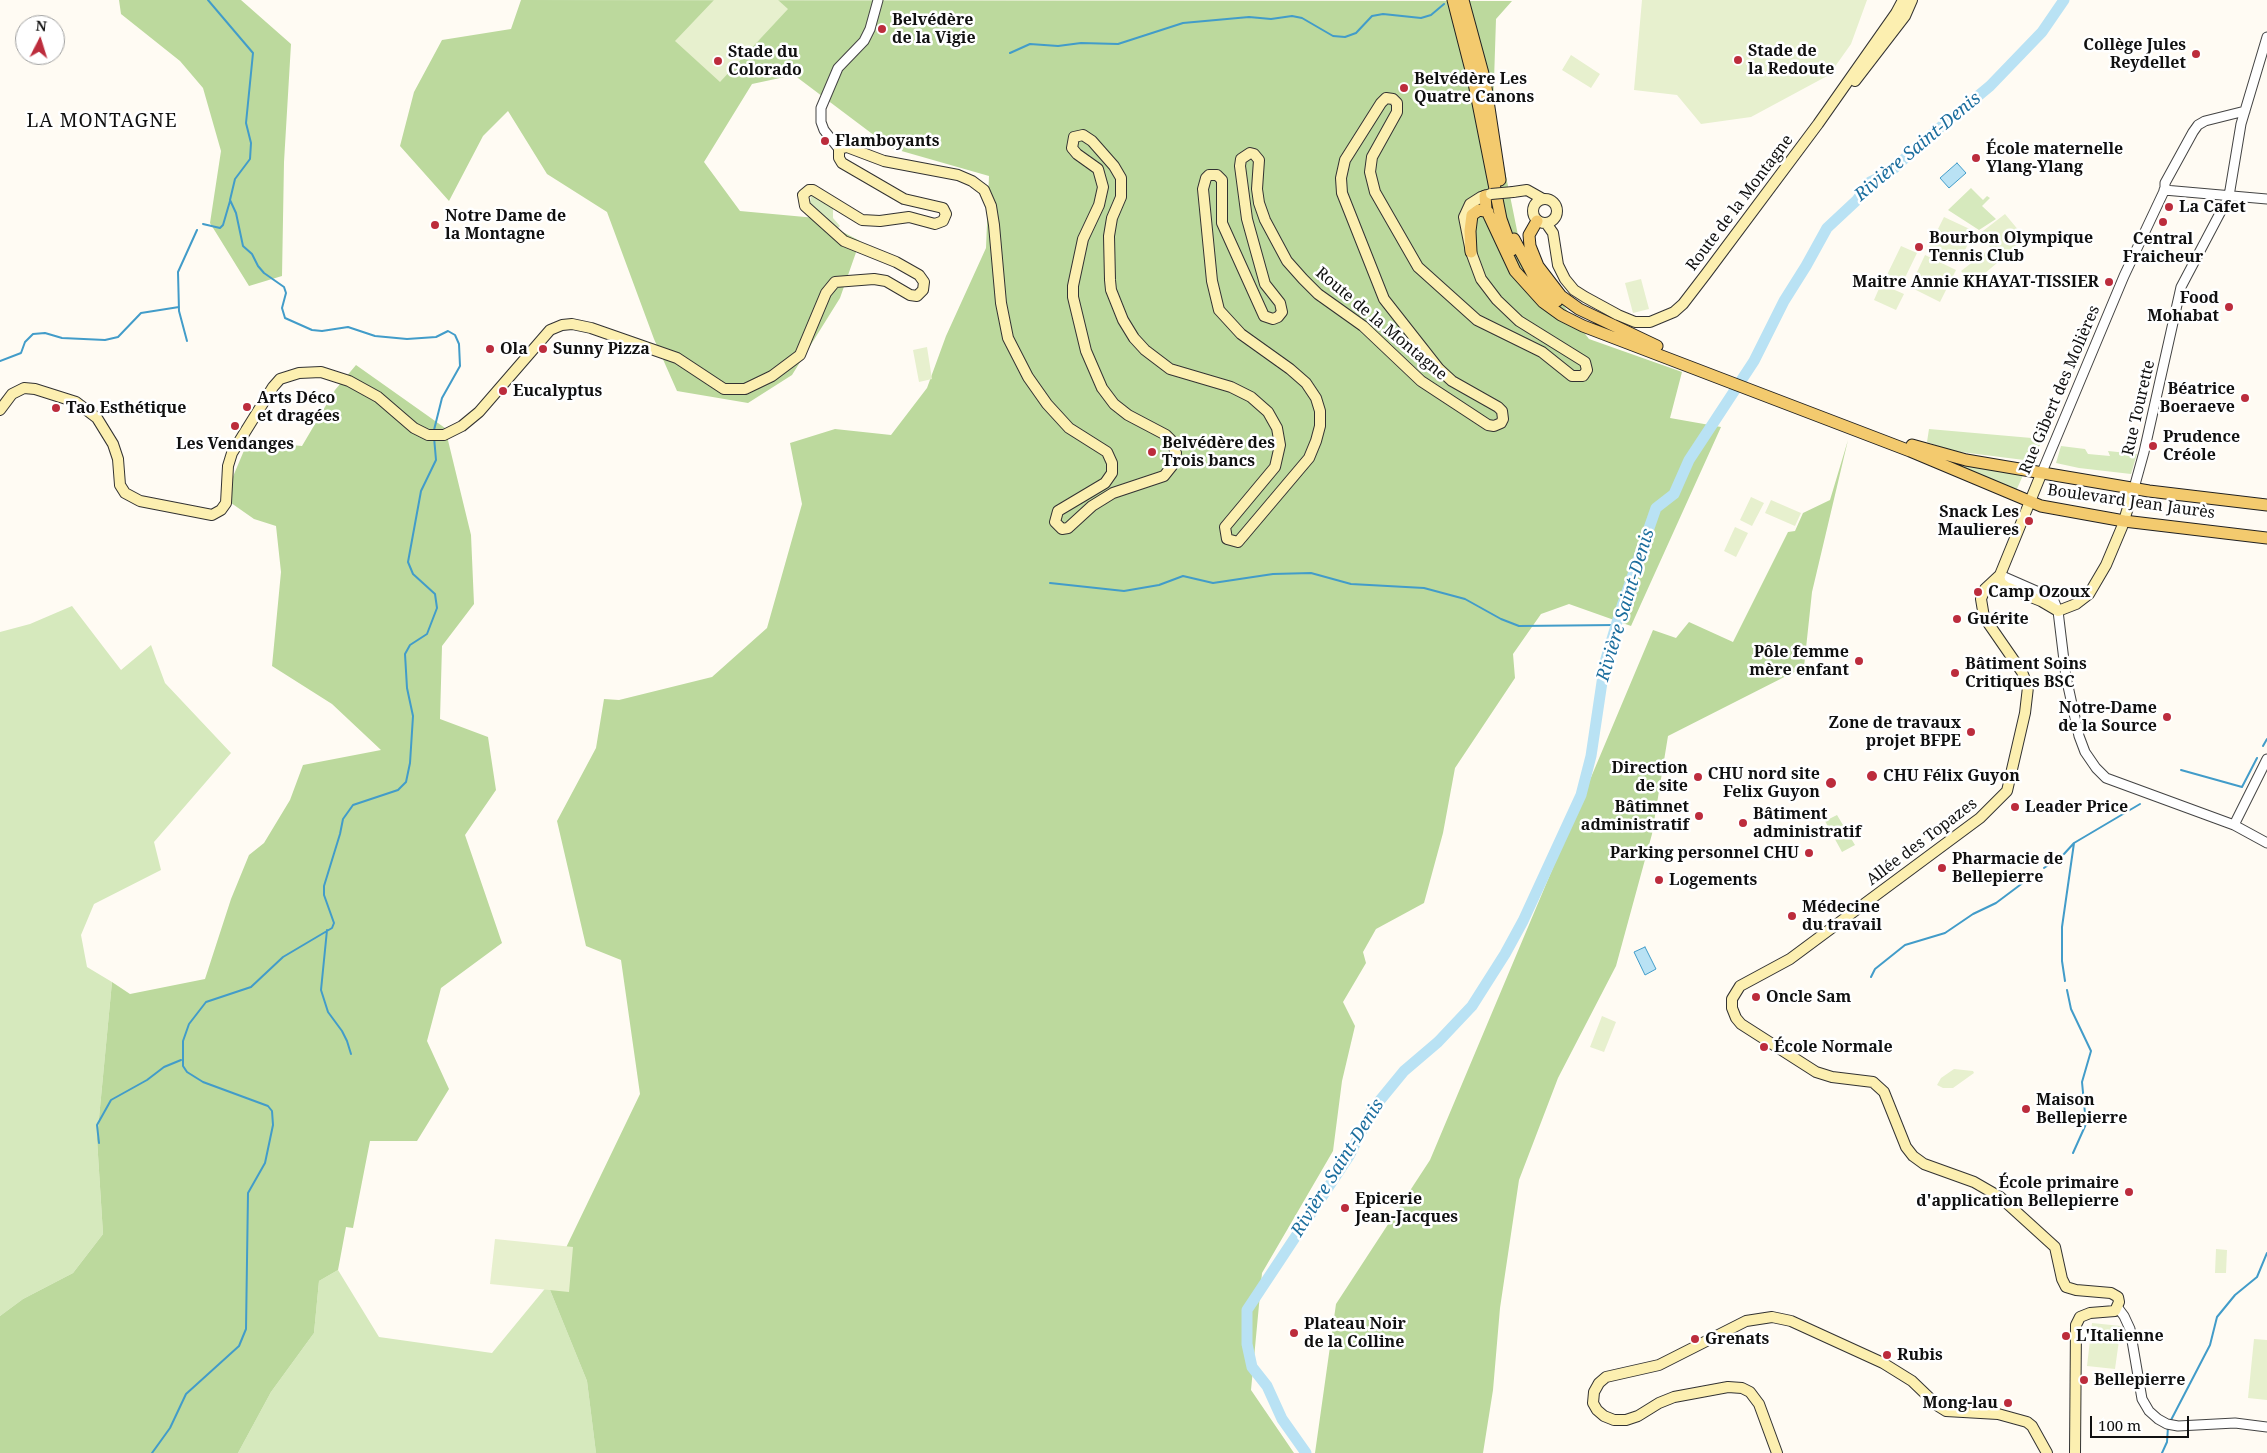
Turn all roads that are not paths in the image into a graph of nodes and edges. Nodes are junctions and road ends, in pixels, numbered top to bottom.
1 (878, 0) edge
2 (1452, 0) edge
3 (1464, 0) edge
4 (1903, 0) edge
5 (1912, 0) edge
6 (2267, 37) edge
7 (2241, 112) junction
8 (1818, 124) junction
9 (839, 149) junction
10 (2164, 190) junction
11 (1514, 192) junction
12 (1488, 195) junction
13 (2229, 196) junction
14 (1543, 199) junction
15 (2267, 199) edge
16 (1533, 208) junction
17 (1488, 212) junction
18 (1556, 218) junction
19 (1541, 222) junction
20 (1555, 243) junction
21 (1470, 252) junction
22 (1643, 344) junction
23 (0, 410) edge
24 (1911, 448) junction
25 (2042, 472) junction
26 (2134, 488) junction
27 (2030, 502) junction
28 (2267, 506) edge
29 (2124, 521) junction
30 (2267, 538) edge
31 (1999, 575) junction
32 (2006, 587) junction
33 (1982, 599) junction
34 (2058, 611) junction
35 (2267, 759) edge
36 (2234, 825) junction
37 (2267, 843) edge
38 (2118, 1308) junction
39 (2267, 1427) edge
40 (1777, 1453) edge
41 (2046, 1453) edge
42 (2075, 1453) edge

1 - 9 street
2 - 22 main road
3 - 22 main road
4 - 8 main road, Route de la Montagne
5 - 8 main road, Route de la Montagne
6 - 7 street, Rue Tourette
7 - 10 street, Rue Gibert des Molières
7 - 13 street, Rue Tourette
8 - 20 main road, Route de la Montagne
9 - 21 main road, Route de la Montagne
9 - 23 main road
10 - 13 street
10 - 25 street, Rue Gibert des Molières
11 - 12 main road, bridge
11 - 14 main road
11 - 16 main road
12 - 17 main road
12 - 21 main road, Route de la Montagne
13 - 15 street
13 - 26 street, Rue Tourette
14 - 16 main road
14 - 18 main road
16 - 19 main road
17 - 21 main road
17 - 22 main road
18 - 19 main road
18 - 20 main road, Route de la Montagne
19 - 20 main road, Route de la Montagne
19 - 22 main road
22 - 24 main road
24 - 25 main road, Boulevard Jean Jaurès
24 - 27 main road, Boulevard Jean Jaurès
25 - 26 main road, Boulevard Jean Jaurès
25 - 27 main road, Rue Gibert des Molières
26 - 28 main road, Boulevard Jean Jaurès
26 - 29 main road, Rue Tourette
27 - 29 main road, Boulevard Jean Jaurès
27 - 31 main road, Rue Gibert des Molières
29 - 30 main road, Boulevard Jean Jaurès
29 - 34 main road, Rue Tourette
31 - 32 main road
31 - 33 main road, Rue Gibert des Molières
31 - 34 street
32 - 33 main road
32 - 34 main road
33 - 38 main road, Allée des Topazes
34 - 36 street
35 - 36 street
36 - 37 street
38 - 39 street
38 - 42 main road
40 - 41 main road

